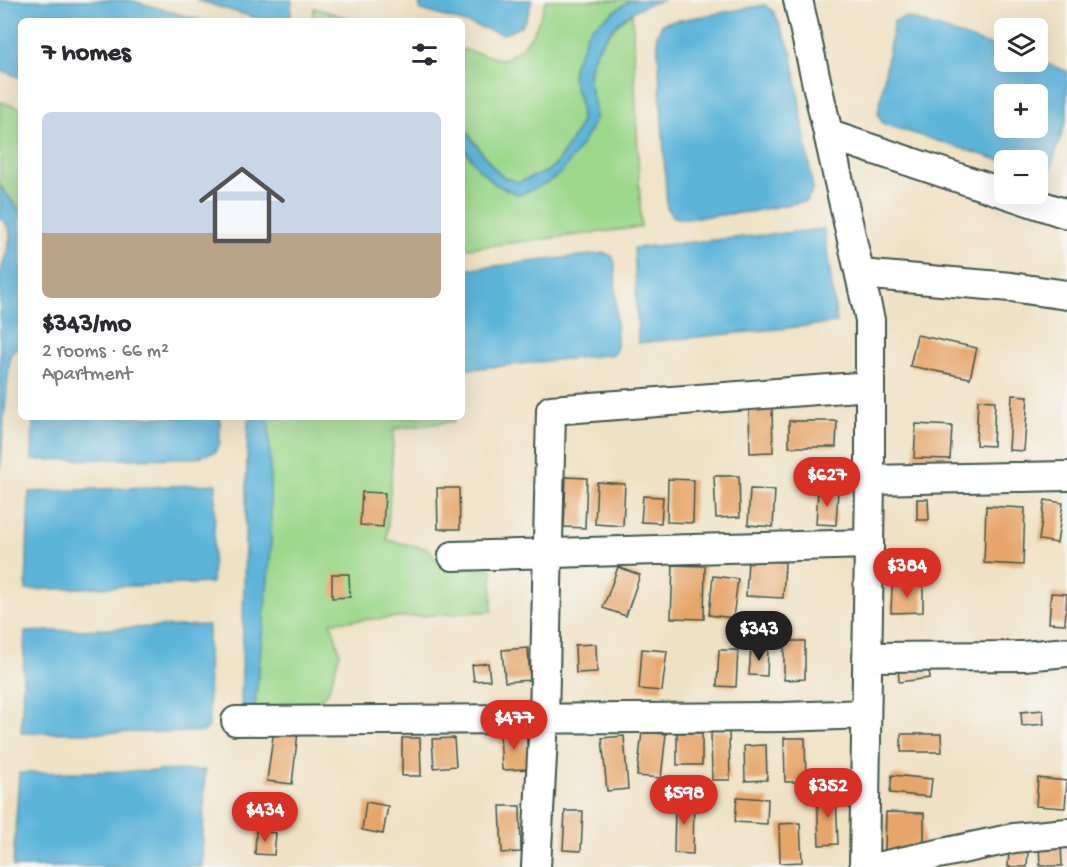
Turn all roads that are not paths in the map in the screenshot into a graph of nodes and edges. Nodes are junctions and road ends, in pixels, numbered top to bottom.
1 (798, 0) edge
2 (830, 135) junction
3 (1067, 214) edge
4 (860, 274) junction
5 (1067, 295) edge
6 (870, 386) junction
7 (1067, 476) edge
8 (870, 480) junction
9 (869, 544) junction
10 (548, 553) junction
11 (453, 556) dead end
12 (1067, 652) edge
13 (867, 657) junction
14 (866, 714) junction
15 (544, 719) junction
16 (236, 721) dead end
17 (1067, 833) edge
18 (536, 867) edge
19 (864, 867) edge
20 (877, 867) edge

1 - 2 street
2 - 3 street
2 - 4 street
4 - 5 street
4 - 6 street
6 - 8 street
6 - 10 street
7 - 8 street
8 - 9 street
9 - 10 street
9 - 13 street
10 - 11 street
10 - 15 street
12 - 13 street
13 - 14 street
14 - 15 street
14 - 19 street
15 - 16 street
15 - 18 street
17 - 20 street

